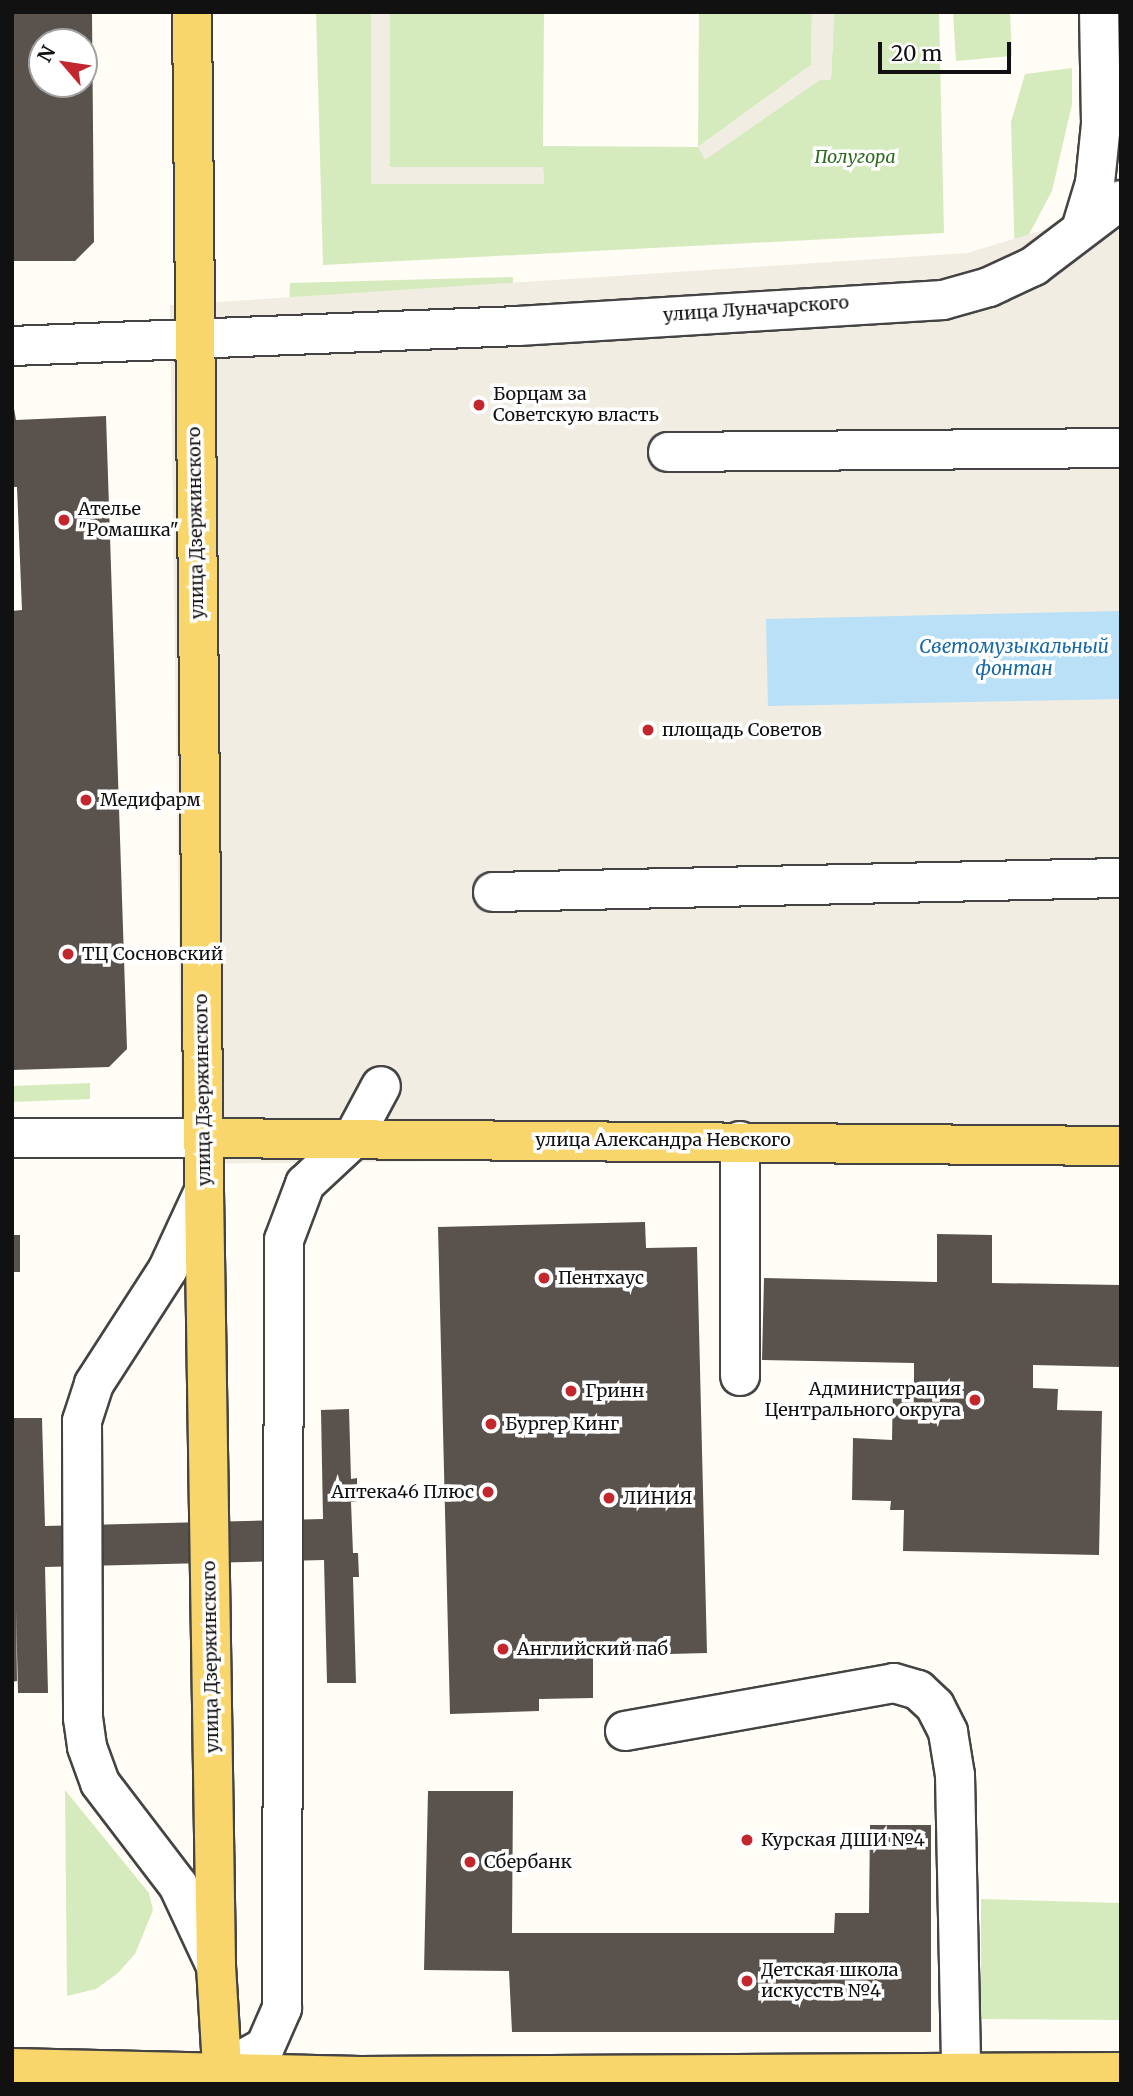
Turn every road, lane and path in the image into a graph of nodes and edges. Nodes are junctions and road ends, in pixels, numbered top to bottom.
1 (192, 12) edge
2 (1099, 12) edge
3 (1121, 200) edge
4 (1082, 226) junction
5 (194, 337) junction
6 (12, 346) edge
7 (1121, 448) edge
8 (668, 452) dead end
9 (1121, 878) edge
10 (493, 892) dead end
11 (380, 1086) dead end
12 (12, 1138) edge
13 (205, 1138) junction
14 (352, 1140) junction
15 (740, 1140) junction
16 (1121, 1146) edge
17 (204, 1191) junction
18 (740, 1376) dead end
19 (625, 1731) dead end
20 (216, 1966) junction
21 (12, 2068) edge
22 (1121, 2072) edge
23 (961, 2073) junction
24 (223, 2077) edge

1 - 5 main road, улица Дзержинского
2 - 4 street
3 - 4 street, улица Луначарского
4 - 5 street, улица Луначарского
5 - 6 street, улица Луначарского
5 - 13 main road, улица Дзержинского
7 - 8 street
9 - 10 street
11 - 14 street
12 - 13 street
13 - 14 main road, улица Александра Невского
13 - 17 main road, улица Дзержинского
14 - 15 main road, улица Александра Невского
14 - 24 street
15 - 16 main road, улица Александра Невского
15 - 18 street
17 - 20 main road, улица Дзержинского
17 - 20 street
19 - 23 street
20 - 24 main road, улица Дзержинского
21 - 24 main road
22 - 23 main road
23 - 24 main road

